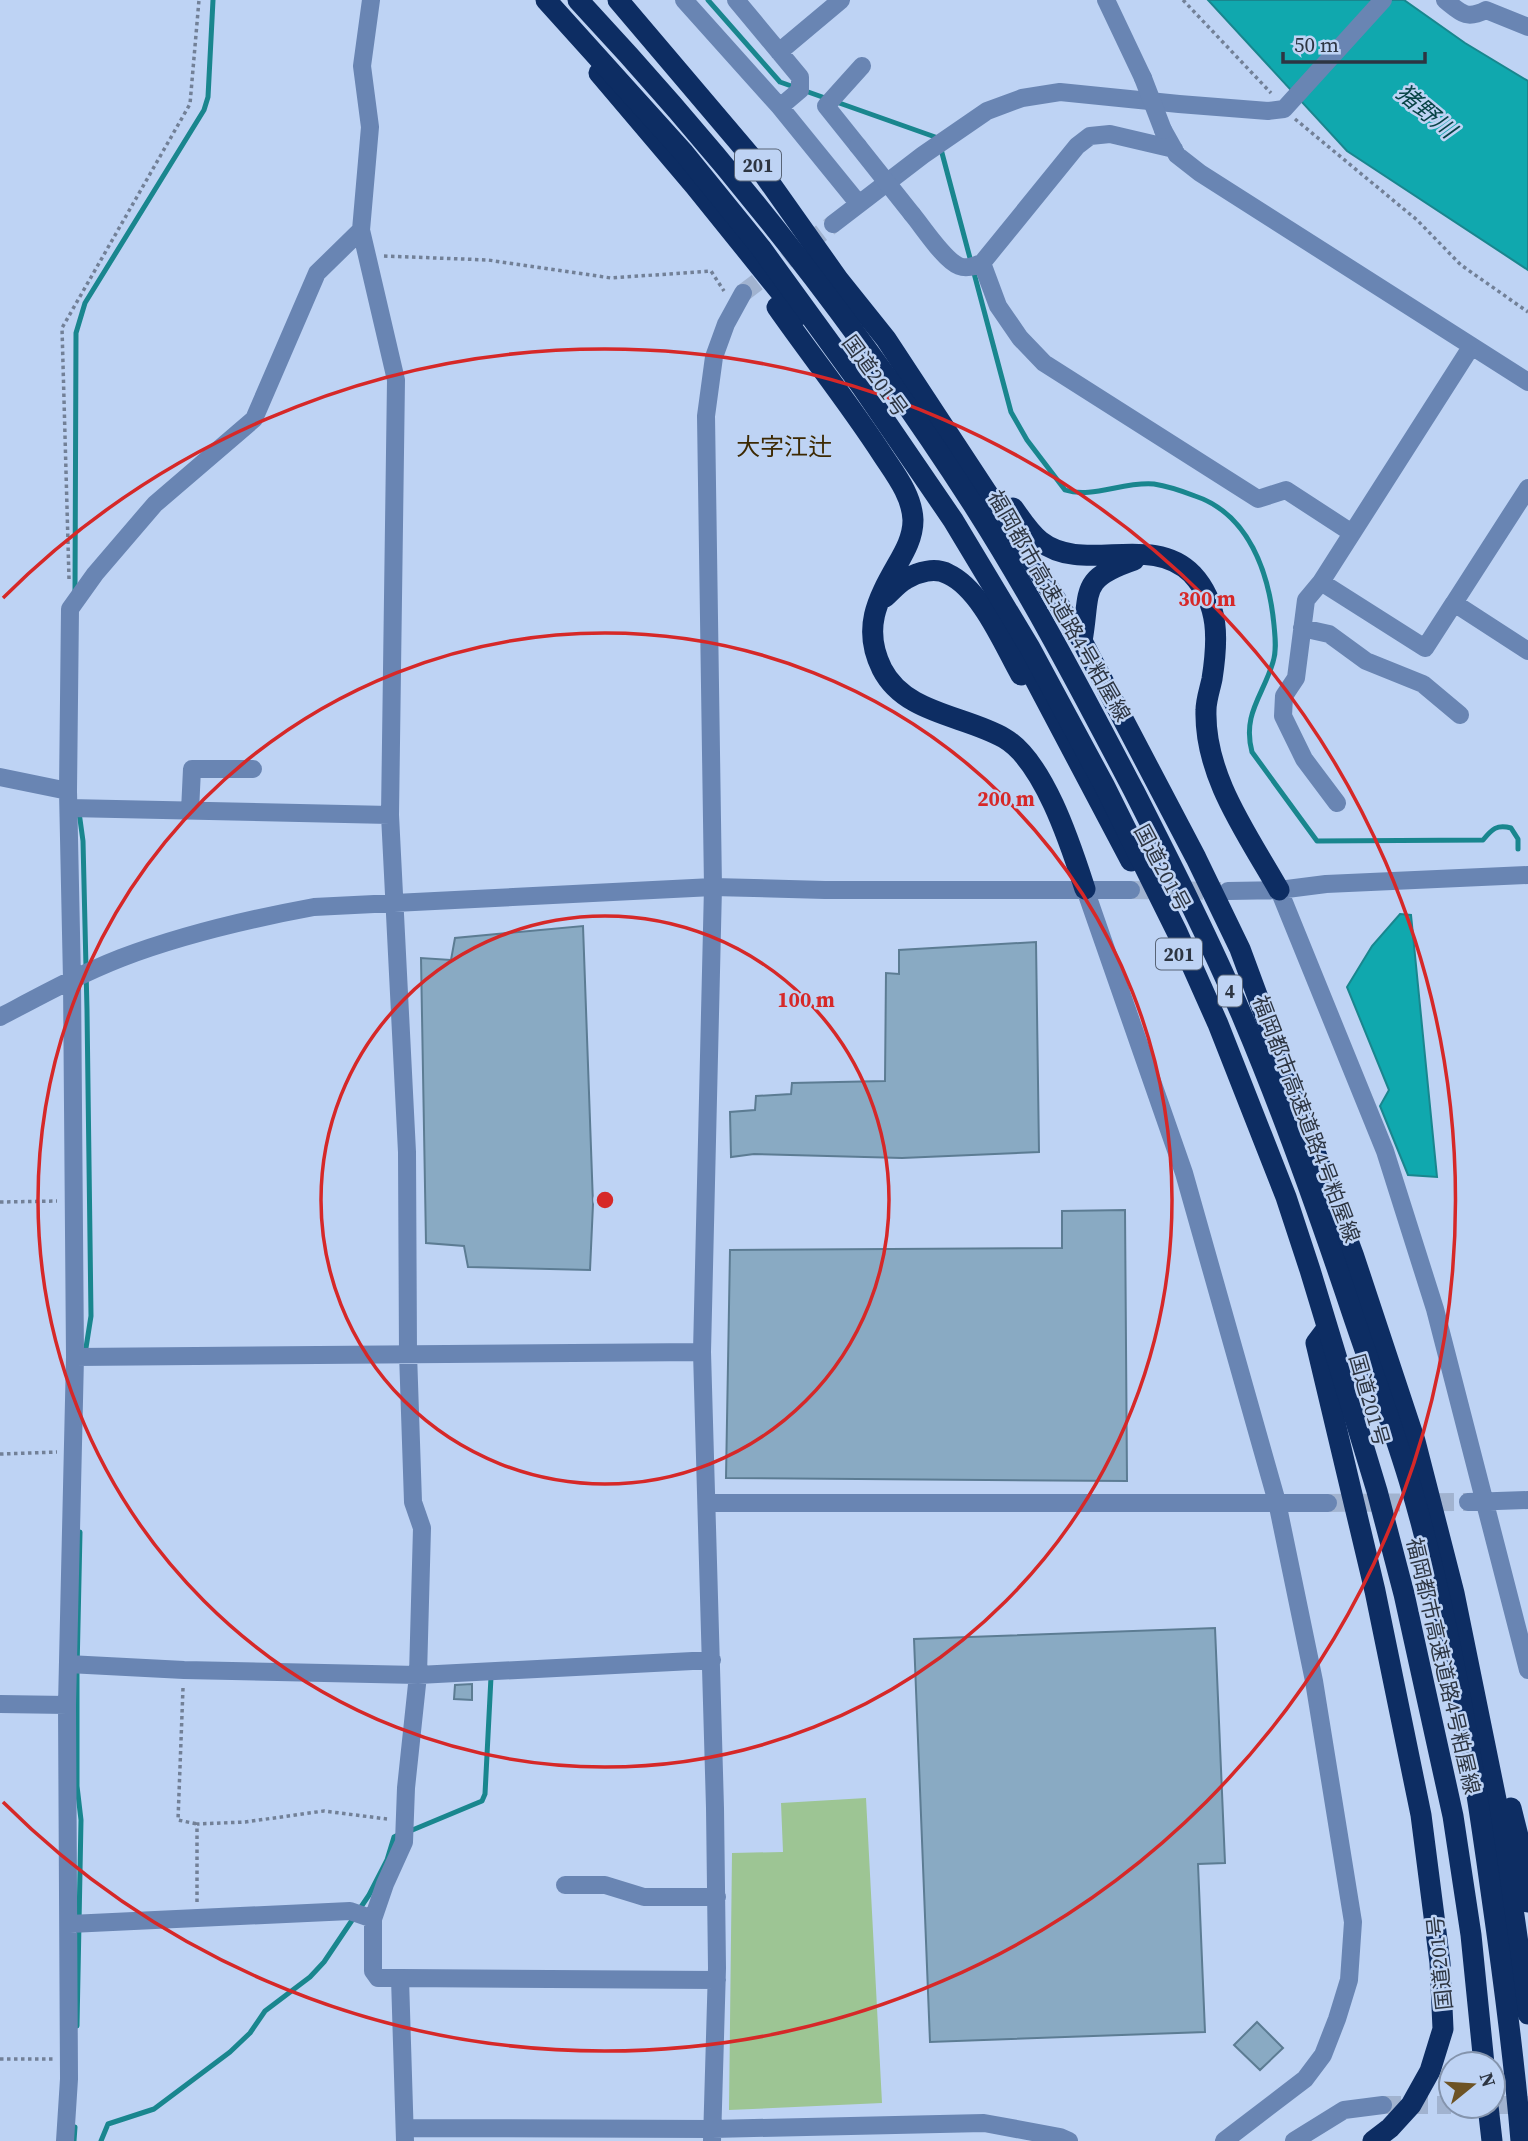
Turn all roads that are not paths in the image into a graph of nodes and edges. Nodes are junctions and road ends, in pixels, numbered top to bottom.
1 (371, 0) edge
2 (537, 0) edge
3 (546, 0) edge
4 (578, 0) edge
5 (618, 0) edge
6 (684, 0) edge
7 (736, 0) edge
8 (841, 0) edge
9 (1106, 0) edge
10 (1383, 0) edge
11 (1445, 0) edge
12 (1484, 5) edge
13 (1528, 27) edge
14 (779, 52) junction
15 (862, 66) dead end
16 (780, 107) junction
17 (1174, 149) junction
18 (694, 185) junction
19 (858, 203) junction
20 (833, 224) tunnel mouth
21 (361, 230) junction
22 (982, 263) junction
23 (739, 301) tunnel mouth
24 (886, 339) junction
25 (1471, 347) junction
26 (1528, 382) edge
27 (1528, 488) edge
28 (1352, 533) junction
29 (1149, 555) junction
30 (1321, 582) junction
31 (879, 603) junction
32 (1454, 603) junction
33 (1301, 628) junction
34 (1082, 641) junction
35 (1528, 651) edge
36 (1460, 715) dead end
37 (253, 769) dead end
38 (0, 777) edge
39 (69, 799) junction
40 (1337, 803) dead end
41 (190, 811) junction
42 (390, 816) junction
43 (1133, 866) junction
44 (1528, 876) edge
45 (713, 887) junction
46 (1085, 889) junction
47 (1131, 890) tunnel mouth
48 (1279, 890) junction
49 (1228, 891) tunnel mouth
50 (394, 902) junction
51 (72, 979) junction
52 (0, 1017) edge
53 (1325, 1331) junction
54 (702, 1352) junction
55 (408, 1353) junction
56 (75, 1357) junction
57 (1528, 1500) edge
58 (1476, 1501) junction
59 (1277, 1502) junction
60 (707, 1503) junction
61 (1328, 1503) tunnel mouth
62 (1454, 1593) junction
63 (712, 1660) junction
64 (68, 1664) junction
65 (1528, 1670) edge
66 (418, 1675) junction
67 (0, 1704) edge
68 (67, 1705) junction
69 (565, 1885) dead end
70 (717, 1897) junction
71 (1528, 1902) edge
72 (373, 1919) junction
73 (70, 1924) junction
74 (400, 1978) junction
75 (717, 1980) junction
76 (1528, 2014) edge
77 (1474, 2050) edge
78 (1483, 2050) edge
79 (1383, 2105) tunnel mouth
80 (1482, 2120) edge
81 (1490, 2120) edge
82 (405, 2134) edge
83 (712, 2135) edge
84 (65, 2141) edge
85 (1069, 2141) edge
86 (1224, 2141) edge
87 (1294, 2141) edge
88 (1373, 2141) edge
89 (1484, 2141) edge
90 (1492, 2141) edge
91 (1521, 2141) edge

1 - 21 street
2 - 18 highway, 国道201号 / 201
3 - 78 highway, 福岡都市高速道路4号粕屋線, bridge
4 - 91 highway, 福岡都市高速道路4号粕屋線 / 4, bridge
5 - 24 highway, 国道201号 / 201
6 - 16 street
7 - 14 street
8 - 14 street
9 - 17 street, bridge
10 - 19 street
11 - 12 street
12 - 13 street
14 - 16 street
15 - 22 street, bridge
16 - 19 street
17 - 22 street
17 - 25 street
18 - 31 highway
18 - 43 highway, 国道201号 / 201
19 - 20 street
21 - 39 street
21 - 42 street
22 - 28 street
23 - 45 street
24 - 29 highway
24 - 34 highway, 国道201号 / 201
25 - 26 street
25 - 28 street
27 - 32 street
28 - 30 street
29 - 34 highway
29 - 48 highway
30 - 32 street
30 - 33 street
31 - 43 highway
31 - 46 highway
32 - 35 street
33 - 36 street
33 - 40 street
34 - 62 highway, 国道201号 / 201
37 - 41 street
38 - 39 street
39 - 41 street
39 - 51 street
41 - 42 street
42 - 50 street
43 - 53 highway, 国道201号 / 201
44 - 48 street
45 - 46 street
45 - 50 street
45 - 54 street
46 - 47 street
46 - 59 street
48 - 49 street
48 - 58 street
50 - 51 street
50 - 55 street
51 - 52 street
51 - 56 street
53 - 77 highway, 国道201号 / 201
53 - 88 highway
54 - 55 street
54 - 60 street
55 - 56 street
55 - 66 street
56 - 64 street
57 - 58 street
58 - 65 street
59 - 60 street
59 - 61 street
59 - 86 street
60 - 63 street
62 - 71 highway
62 - 76 highway, 国道201号 / 201
63 - 66 street
63 - 70 street
64 - 66 street
64 - 68 street
66 - 72 street
67 - 68 street
68 - 73 street
69 - 70 street
70 - 75 street
72 - 73 street
72 - 74 street
73 - 84 street
74 - 75 street
74 - 82 street
75 - 83 street
79 - 87 street
80 - 89 highway
81 - 90 highway
82 - 83 street
83 - 85 street

